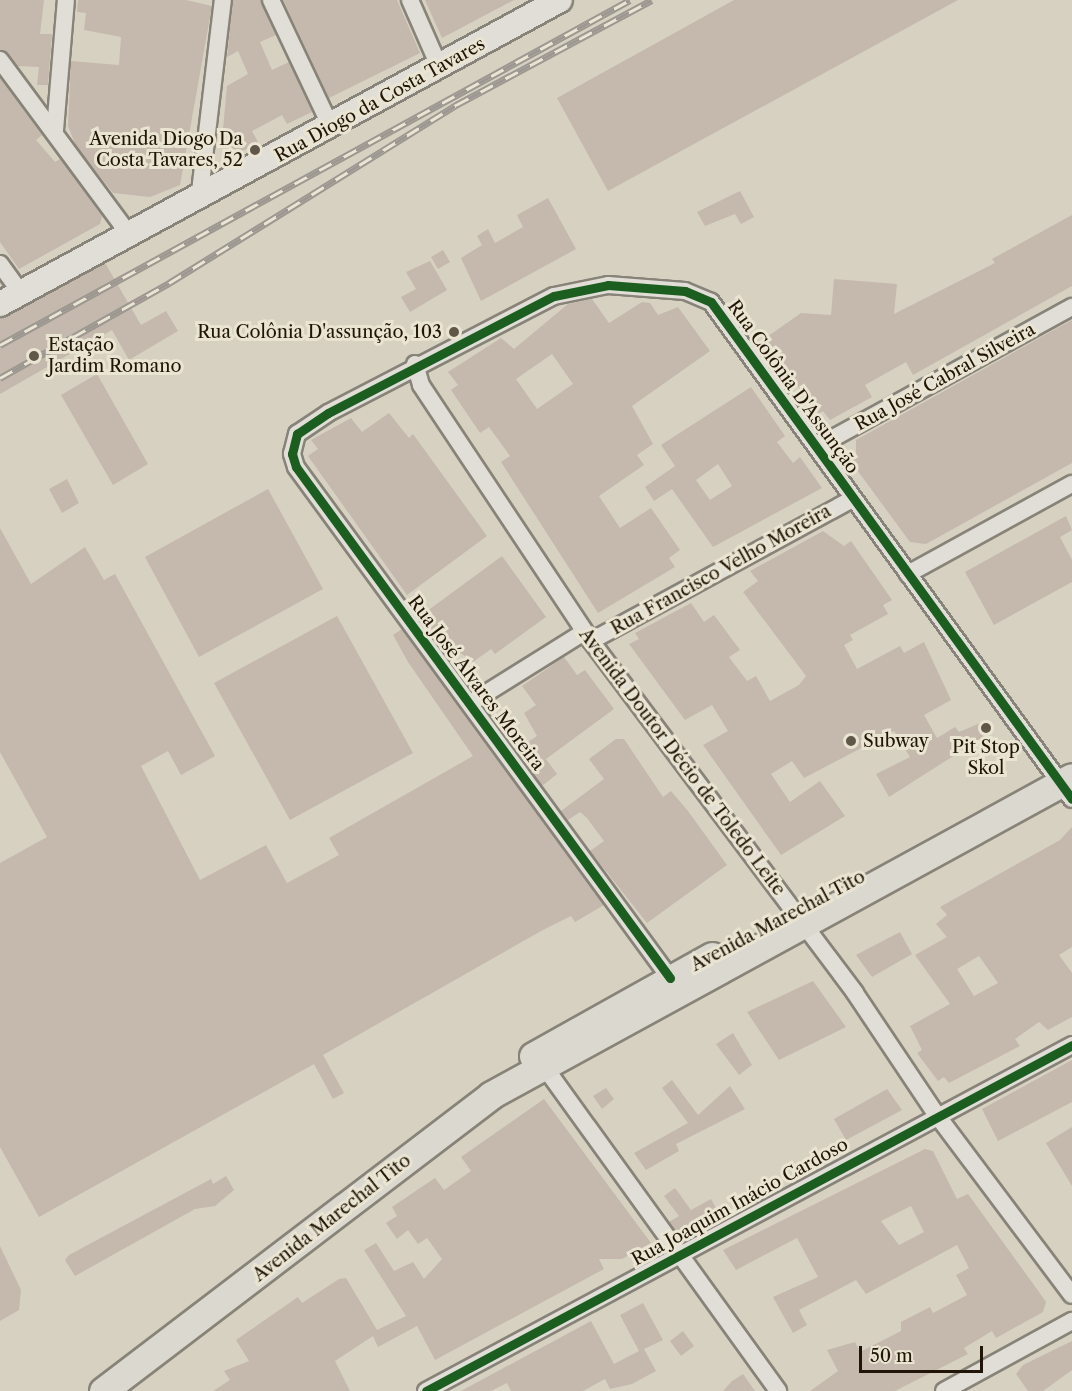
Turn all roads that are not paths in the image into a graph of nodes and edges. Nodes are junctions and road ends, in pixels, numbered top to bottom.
1 (66, 0) edge
2 (223, 0) edge
3 (271, 0) edge
4 (410, 0) edge
5 (552, 2) edge
6 (0, 60) edge
7 (440, 66) junction
8 (331, 127) junction
9 (55, 130) junction
10 (199, 200) junction
11 (130, 236) junction
12 (0, 264) edge
13 (21, 293) junction
14 (0, 304) edge
15 (1072, 307) edge
16 (415, 364) junction
17 (327, 413) joint
18 (817, 447) junction
19 (1072, 484) edge
20 (852, 499) junction
21 (908, 574) junction
22 (588, 636) junction
23 (472, 702) junction
24 (1066, 777) edge
25 (799, 919) junction
26 (670, 978) junction
27 (626, 1014) junction
28 (1072, 1045) edge
29 (546, 1070) junction
30 (491, 1095) junction
31 (936, 1114) junction
32 (678, 1255) junction
33 (1072, 1295) edge
34 (1072, 1321) edge
35 (173, 1342) junction
36 (103, 1391) edge
37 (129, 1391) edge
38 (426, 1391) edge
39 (777, 1391) edge
40 (944, 1391) edge

1 - 9 street
2 - 10 street
3 - 8 street
4 - 7 street
5 - 7 street, Rua Diogo da Costa Tavares
6 - 9 street
7 - 8 street, Rua Diogo da Costa Tavares
8 - 10 street, Rua Diogo da Costa Tavares
9 - 11 street
10 - 11 street, Rua Diogo da Costa Tavares
11 - 13 street, Rua Diogo da Costa Tavares
12 - 13 street
13 - 14 street, Rua Diogo da Costa Tavares
15 - 18 street, Rua José Cabral Silveira
16 - 17 street, Rua Colônia D'Assunção
16 - 18 street, Rua Colônia D'Assunção
16 - 22 street, Avenida Doutor Décio de Toledo Leite
17 - 23 street, Rua José Alvares Moreira
18 - 20 street, Rua Colônia D'Assunção
19 - 21 street
20 - 21 street, Rua Colônia D'Assunção
20 - 22 street, Rua Francisco Velho Moreira
21 - 24 street, Rua Colônia D'Assunção
22 - 23 street, Rua Francisco Velho Moreira
22 - 25 street, Avenida Doutor Décio de Toledo Leite
23 - 26 street, Rua José Alvares Moreira
24 - 25 main road, Avenida Marechal Tito
25 - 26 main road, Avenida Marechal Tito
25 - 27 main road, Avenida Marechal Tito
25 - 31 street, Avenida Doutor Décio de Toledo Leite
26 - 27 main road, Avenida Marechal Tito
27 - 29 main road, Avenida Marechal Tito
27 - 30 main road, Avenida Marechal Tito
28 - 31 street, Rua Joaquim Inácio Cardoso
29 - 30 main road, Avenida Marechal Tito
29 - 32 street
30 - 35 main road, Avenida Marechal Tito
31 - 32 street, Rua Joaquim Inácio Cardoso
31 - 33 street, Avenida Doutor Décio de Toledo Leite
32 - 38 street, Rua Joaquim Inácio Cardoso
32 - 39 street
34 - 40 street
35 - 36 main road, Avenida Marechal Tito
35 - 37 main road, Avenida Marechal Tito

